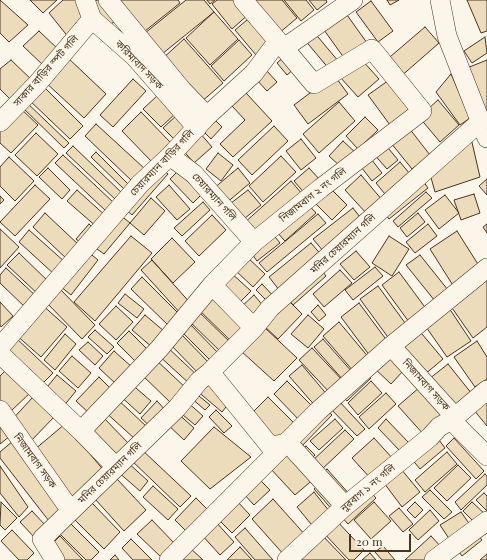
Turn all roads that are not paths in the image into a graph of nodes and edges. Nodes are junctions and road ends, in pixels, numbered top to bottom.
1 (85, 0) edge
2 (108, 0) edge
3 (243, 0) edge
4 (440, 0) edge
5 (341, 3) edge
6 (92, 19) junction
7 (281, 44) junction
8 (0, 122) edge
9 (202, 122) junction
10 (484, 129) edge
11 (170, 156) junction
12 (254, 242) junction
13 (487, 268) edge
14 (212, 285) junction
15 (254, 328) junction
16 (391, 346) junction
17 (0, 347) edge
18 (0, 354) edge
19 (210, 372) junction
20 (487, 390) edge
21 (0, 410) edge
22 (453, 418) junction
23 (82, 430) junction
24 (288, 442) junction
25 (487, 456) edge
26 (116, 467) junction
27 (345, 506) junction
28 (71, 511) junction
29 (487, 521) edge
30 (55, 560) edge
31 (169, 560) edge
32 (287, 560) edge
33 (434, 560) edge

1 - 6 street, করিমাবাদ সড়ক
2 - 9 street
3 - 7 street
4 - 10 street
5 - 7 street, চেয়ারম্যান বাড়ির গলি
6 - 8 street, সাকার বাড়ির স্পট গলি
6 - 9 street, করিমাবাদ সড়ক
7 - 9 street, চেয়ারম্যান বাড়ির গলি
7 - 12 street, নিজামবাগ ২ নং গলি
9 - 11 street, চেয়ারম্যান বাড়ির গলি
10 - 15 street, মনির চেয়ারম্যান গলি
11 - 12 street, চেয়ারম্যান গলি
11 - 17 street, চেয়ারম্যান বাড়ির গলি
12 - 14 street, নিজামবাগ ২ নং গলি
13 - 16 street
14 - 15 street
14 - 23 street, নিজামবাগ ২ নং গলি
15 - 19 street, মনির চেয়ারম্যান গলি
16 - 22 street, নিজামবাগ সড়ক
16 - 24 street
18 - 23 street
19 - 24 street
19 - 26 street, মনির চেয়ারম্যান গলি
20 - 22 street, নুরবাগ ১ নং গলি
21 - 28 street, নিজামবাগ সড়ক
22 - 25 street, নিজামবাগ সড়ক
22 - 27 street, নুরবাগ ১ নং গলি
23 - 26 street
24 - 27 street
24 - 31 street
26 - 28 street, মনির চেয়ারম্যান গলি
27 - 32 street, নুরবাগ ১ নং গলি
28 - 30 street, মনির চেয়ারম্যান গলি
29 - 33 street

